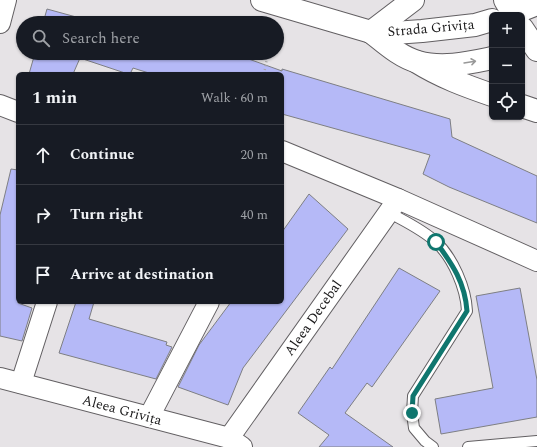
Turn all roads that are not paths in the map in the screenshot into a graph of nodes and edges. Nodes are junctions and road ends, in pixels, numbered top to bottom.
1 (6, 0) edge
2 (262, 0) edge
3 (413, 0) edge
4 (537, 4) edge
5 (489, 21) edge
6 (0, 23) edge
7 (525, 23) edge
8 (371, 32) junction
9 (489, 58) edge
10 (417, 62) junction
11 (489, 94) edge
12 (0, 105) edge
13 (525, 107) edge
14 (16, 111) edge
15 (537, 111) edge
16 (284, 152) edge
17 (393, 206) junction
18 (537, 261) edge
19 (45, 304) edge
20 (207, 304) edge
21 (0, 378) edge
22 (21, 383) junction
23 (149, 417) junction
24 (197, 439) edge
25 (537, 441) edge
26 (236, 443) edge
27 (433, 447) edge
28 (468, 447) edge

1 - 6 street
2 - 8 main road, Strada Grivița
3 - 8 main road
4 - 7 main road
5 - 8 main road, Strada Grivița
8 - 10 main road, Strada Grivița
10 -> 9 main road, Strada Grivița
10 - 11 main road
12 - 14 street
13 - 15 main road
16 - 17 street
17 - 18 street
17 - 26 street, Aleea Decebal
17 - 27 lane
19 - 22 street
20 - 23 street
21 - 22 street, Aleea Grivița
22 - 23 street, Aleea Grivița
23 - 24 street, Aleea Grivița
24 - 26 street, Aleea Grivița
25 - 28 lane

